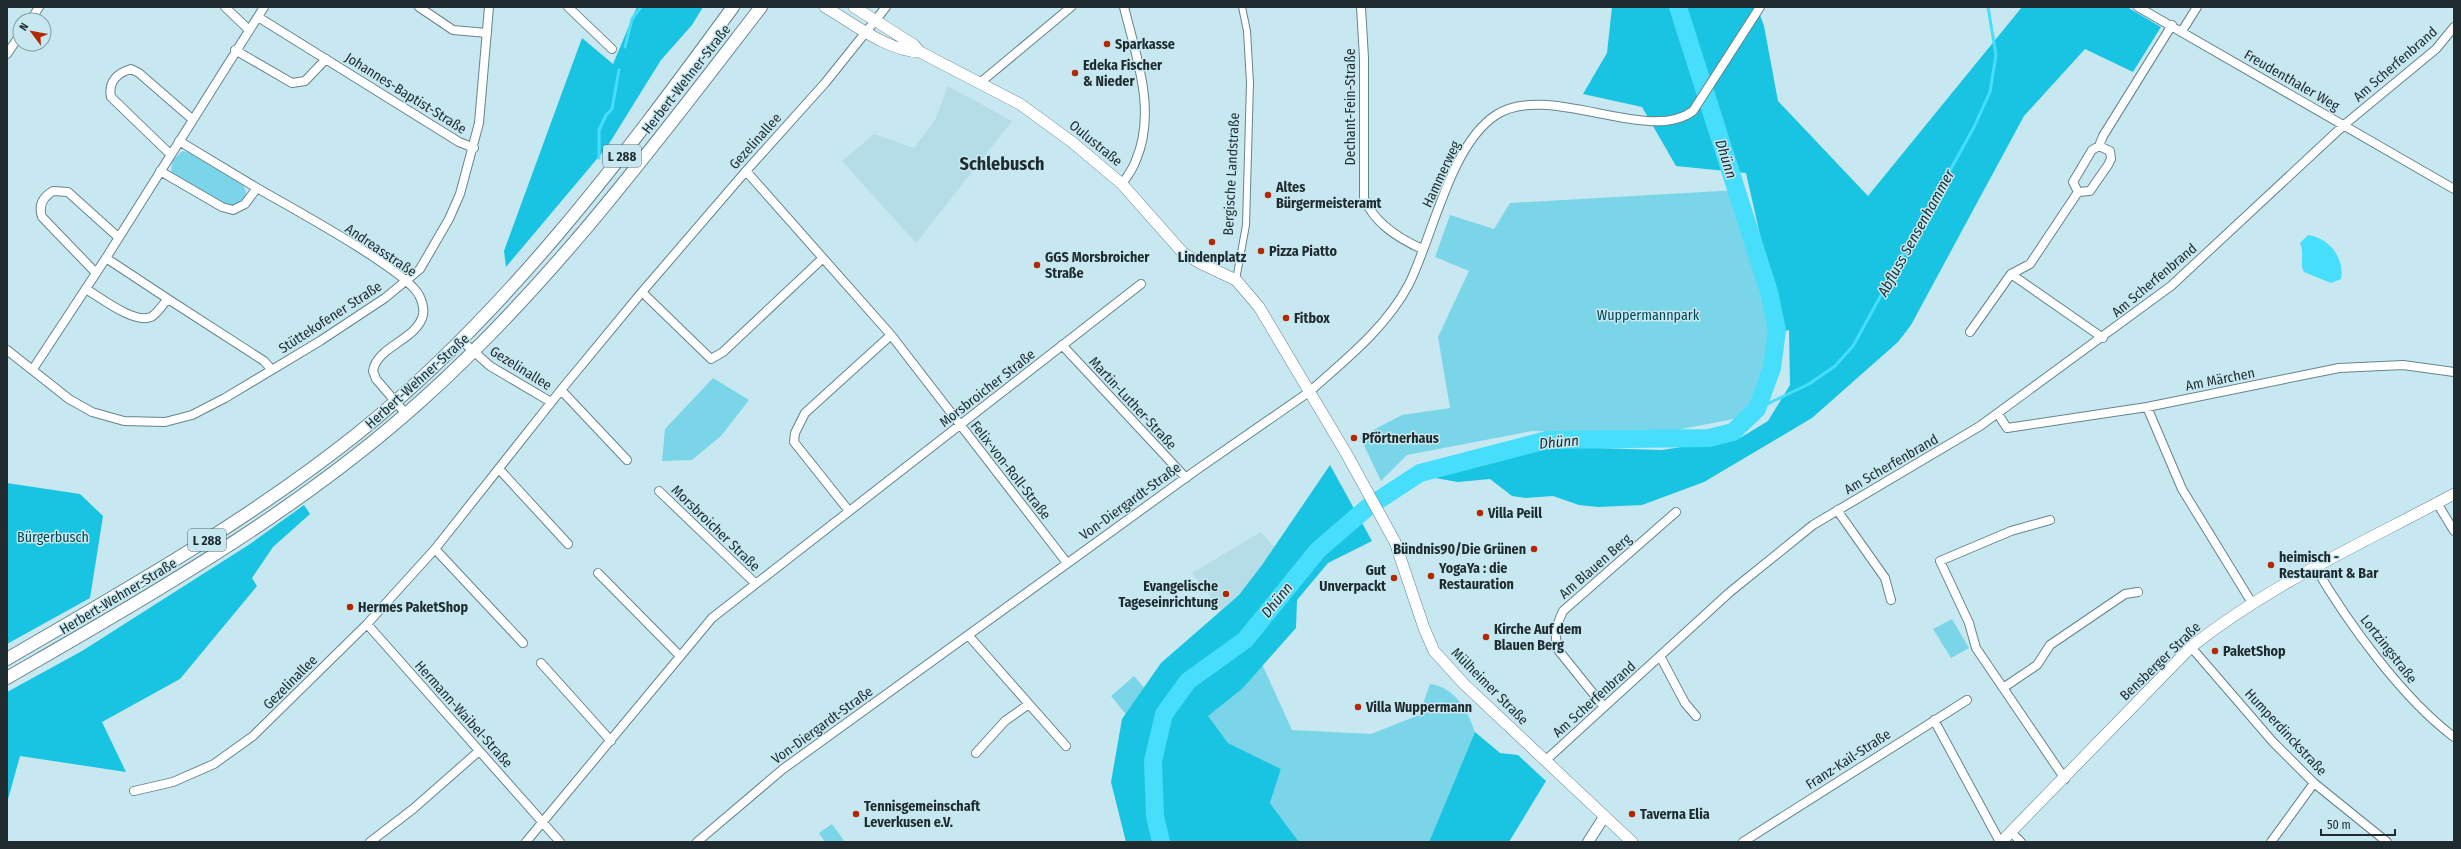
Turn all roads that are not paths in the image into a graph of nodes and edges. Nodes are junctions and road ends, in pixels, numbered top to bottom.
1 (225, 7) edge
2 (264, 7) edge
3 (419, 7) edge
4 (489, 7) edge
5 (568, 7) edge
6 (761, 7) edge
7 (825, 7) edge
8 (854, 7) edge
9 (886, 7) edge
10 (1071, 7) edge
11 (1124, 7) edge
12 (1242, 7) edge
13 (1361, 7) edge
14 (1760, 7) edge
15 (2138, 7) edge
16 (2197, 7) edge
17 (732, 8) edge
18 (258, 17) junction
19 (875, 20) junction
20 (2172, 25) junction
21 (2454, 27) edge
22 (248, 29) junction
23 (867, 31) junction
24 (2182, 31) junction
25 (487, 33) junction
26 (612, 49) dead end
27 (235, 50) junction
28 (920, 52) junction
29 (326, 59) junction
30 (981, 82) junction
31 (192, 119) junction
32 (2344, 125) junction
33 (179, 141) junction
34 (2099, 146) junction
35 (474, 148) junction
36 (170, 154) junction
37 (746, 170) junction
38 (160, 171) junction
39 (1122, 184) junction
40 (257, 188) junction
41 (2454, 189) edge
42 (2078, 192) junction
43 (118, 237) junction
44 (1422, 249) junction
45 (106, 258) junction
46 (823, 258) junction
47 (96, 273) junction
48 (2011, 274) junction
49 (1236, 280) junction
50 (407, 282) junction
51 (1141, 284) dead end
52 (86, 289) junction
53 (642, 292) junction
54 (168, 299) junction
55 (1970, 332) dead end
56 (891, 335) junction
57 (2103, 338) junction
58 (461, 340) junction
59 (1062, 345) junction
60 (7, 350) edge
61 (473, 352) junction
62 (33, 369) junction
63 (271, 369) junction
64 (2454, 372) edge
65 (561, 390) junction
66 (1309, 392) junction
67 (395, 401) junction
68 (551, 402) junction
69 (2147, 407) junction
70 (406, 414) junction
71 (1998, 414) junction
72 (960, 426) junction
73 (627, 460) dead end
74 (498, 470) junction
75 (1186, 478) junction
76 (659, 491) dead end
77 (2454, 494) edge
78 (2437, 503) junction
79 (1837, 510) junction
80 (849, 511) junction
81 (1676, 512) dead end
82 (2050, 520) dead end
83 (2454, 531) edge
84 (568, 544) dead end
85 (435, 549) junction
86 (1067, 563) junction
87 (2315, 567) junction
88 (598, 573) dead end
89 (755, 583) junction
90 (2138, 592) dead end
91 (1891, 600) dead end
92 (2252, 603) junction
93 (367, 624) junction
94 (968, 635) junction
95 (523, 643) dead end
96 (2191, 647) junction
97 (680, 656) junction
98 (1660, 656) junction
99 (7, 659) edge
100 (540, 663) dead end
101 (7, 678) edge
102 (2003, 688) junction
103 (1967, 700) dead end
104 (1028, 704) junction
105 (1604, 707) junction
106 (1696, 716) dead end
107 (1934, 720) junction
108 (2454, 737) edge
109 (611, 741) junction
110 (1066, 746) dead end
111 (479, 751) junction
112 (976, 753) dead end
113 (1546, 760) junction
114 (2065, 779) junction
115 (2314, 783) junction
116 (134, 791) dead end
117 (1604, 817) junction
118 (542, 821) junction
119 (2011, 832) junction
120 (370, 842) edge
121 (526, 842) edge
122 (560, 842) edge
123 (697, 842) edge
124 (1588, 842) edge
125 (1632, 842) edge
126 (1743, 842) edge
127 (2001, 842) edge
128 (2021, 842) edge
129 (2271, 842) edge
130 (2387, 842) edge

1 - 22 street
2 - 18 street
3 - 25 street
4 - 25 street, Stüttekofener Straße
5 - 26 street
6 - 61 main road, Herbert-Wehner-Straße / L 288
7 - 23 main road, Oulustraße
8 - 19 main road, Oulustraße
9 - 19 street, Gezelinallee
10 - 30 street
11 - 39 street
12 - 49 street, Bergische Landstraße
13 - 44 street, Dechant-Fein-Straße
14 - 44 street, Hammerweg
15 - 20 street, Freudenthaler Weg
16 - 24 street
17 - 58 main road, Herbert-Wehner-Straße / L 288
18 - 22 street
18 - 29 street, Johannes-Baptist-Straße
19 - 23 street, Gezelinallee
19 - 28 main road, Oulustraße
20 - 24 street, Freudenthaler Weg
20 - 34 street
21 - 32 street, Am Scherfenbrand
22 - 27 street
23 - 28 main road, Oulustraße
23 - 37 street, Gezelinallee
24 - 32 street, Freudenthaler Weg
25 - 35 street, Stüttekofener Straße
27 - 29 street, Johannes-Baptist-Straße
27 - 31 street
28 - 30 main road, Oulustraße
29 - 35 street, Johannes-Baptist-Straße
30 - 39 main road, Oulustraße
31 - 33 street
31 - 36 street
32 - 41 street, Freudenthaler Weg
32 - 57 street, Am Scherfenbrand
33 - 36 street
33 - 40 street, Andreasstraße
34 - 42 street
34 - 42 street
35 - 50 street, Stüttekofener Straße
36 - 38 street
37 - 46 street, Felix-von-Roll-Straße
37 - 53 street, Gezelinallee
38 - 40 street
38 - 43 street
39 - 49 main road, Oulustraße
40 - 50 street, Andreasstraße
42 - 48 street
43 - 45 street
43 - 47 street
44 - 66 street, Hammerweg
45 - 47 street
45 - 54 street
46 - 53 street
46 - 56 street, Felix-von-Roll-Straße
47 - 52 street
48 - 55 street
48 - 57 street
49 - 66 main road
50 - 63 street, Stüttekofener Straße
50 - 67 street, Andreasstraße
51 - 59 street, Morsbroicher Straße
52 - 54 street
52 - 62 street
53 - 65 street, Gezelinallee
54 - 63 street
56 - 72 street, Felix-von-Roll-Straße
56 - 80 street
57 - 71 street, Am Scherfenbrand
58 - 61 street, Gezelinallee
58 - 67 main road, Herbert-Wehner-Straße / L 288
59 - 72 street, Morsbroicher Straße
59 - 75 street, Martin-Luther-Straße
60 - 62 street, Stüttekofener Straße
61 - 68 street, Gezelinallee
61 - 70 main road, Herbert-Wehner-Straße / L 288
62 - 63 street, Stüttekofener Straße
64 - 69 street, Am Märchen
65 - 68 street, Gezelinallee
65 - 73 street, Gezelinallee
66 - 75 street, Von-Diergardt-Straße
66 - 113 main road, Mülheimer Straße
67 - 70 street, Andreasstraße
67 - 99 main road, Herbert-Wehner-Straße / L 288
68 - 74 street, Gezelinallee
69 - 71 street, Am Märchen
69 - 92 street
70 - 101 main road, Herbert-Wehner-Straße / L 288
71 - 79 street, Am Scherfenbrand
72 - 80 street, Morsbroicher Straße
72 - 86 street, Felix-von-Roll-Straße
74 - 84 street
74 - 85 street, Gezelinallee
75 - 86 street, Von-Diergardt-Straße
76 - 89 street, Morsbroicher Straße
77 - 78 main road, Bensberger Straße
78 - 83 street
78 - 87 main road, Bensberger Straße
79 - 91 street, Am Scherfenbrand
79 - 98 street, Am Scherfenbrand
80 - 89 street, Morsbroicher Straße
81 - 105 street, Am Blauen Berg
82 - 102 street
85 - 93 street, Gezelinallee
85 - 95 street
86 - 94 street, Von-Diergardt-Straße
87 - 92 main road, Bensberger Straße
87 - 108 street, Lortzingstraße
88 - 97 street
89 - 97 street, Morsbroicher Straße
90 - 102 street
92 - 96 main road, Bensberger Straße
93 - 111 street, Hermann-Waibel-Straße
93 - 116 street, Gezelinallee
94 - 104 street
94 - 123 street, Von-Diergardt-Straße
96 - 114 main road, Bensberger Straße
96 - 115 street, Humperdinckstraße
97 - 109 street, Morsbroicher Straße
98 - 105 street, Am Scherfenbrand
98 - 106 street
100 - 109 street
102 - 114 street
103 - 107 street, Franz-Kail-Straße
104 - 110 street
104 - 112 street
105 - 113 street, Am Scherfenbrand
107 - 126 street, Franz-Kail-Straße
107 - 127 street
109 - 118 street, Morsbroicher Straße
111 - 118 street, Hermann-Waibel-Straße
111 - 120 street
113 - 117 main road, Mülheimer Straße
114 - 119 main road, Bensberger Straße
115 - 129 street
115 - 130 street, Humperdinckstraße
117 - 124 street
117 - 125 main road, Mülheimer Straße
118 - 121 street, Morsbroicher Straße
118 - 122 street, Hermann-Waibel-Straße
119 - 127 main road, Bensberger Straße
119 - 128 street

